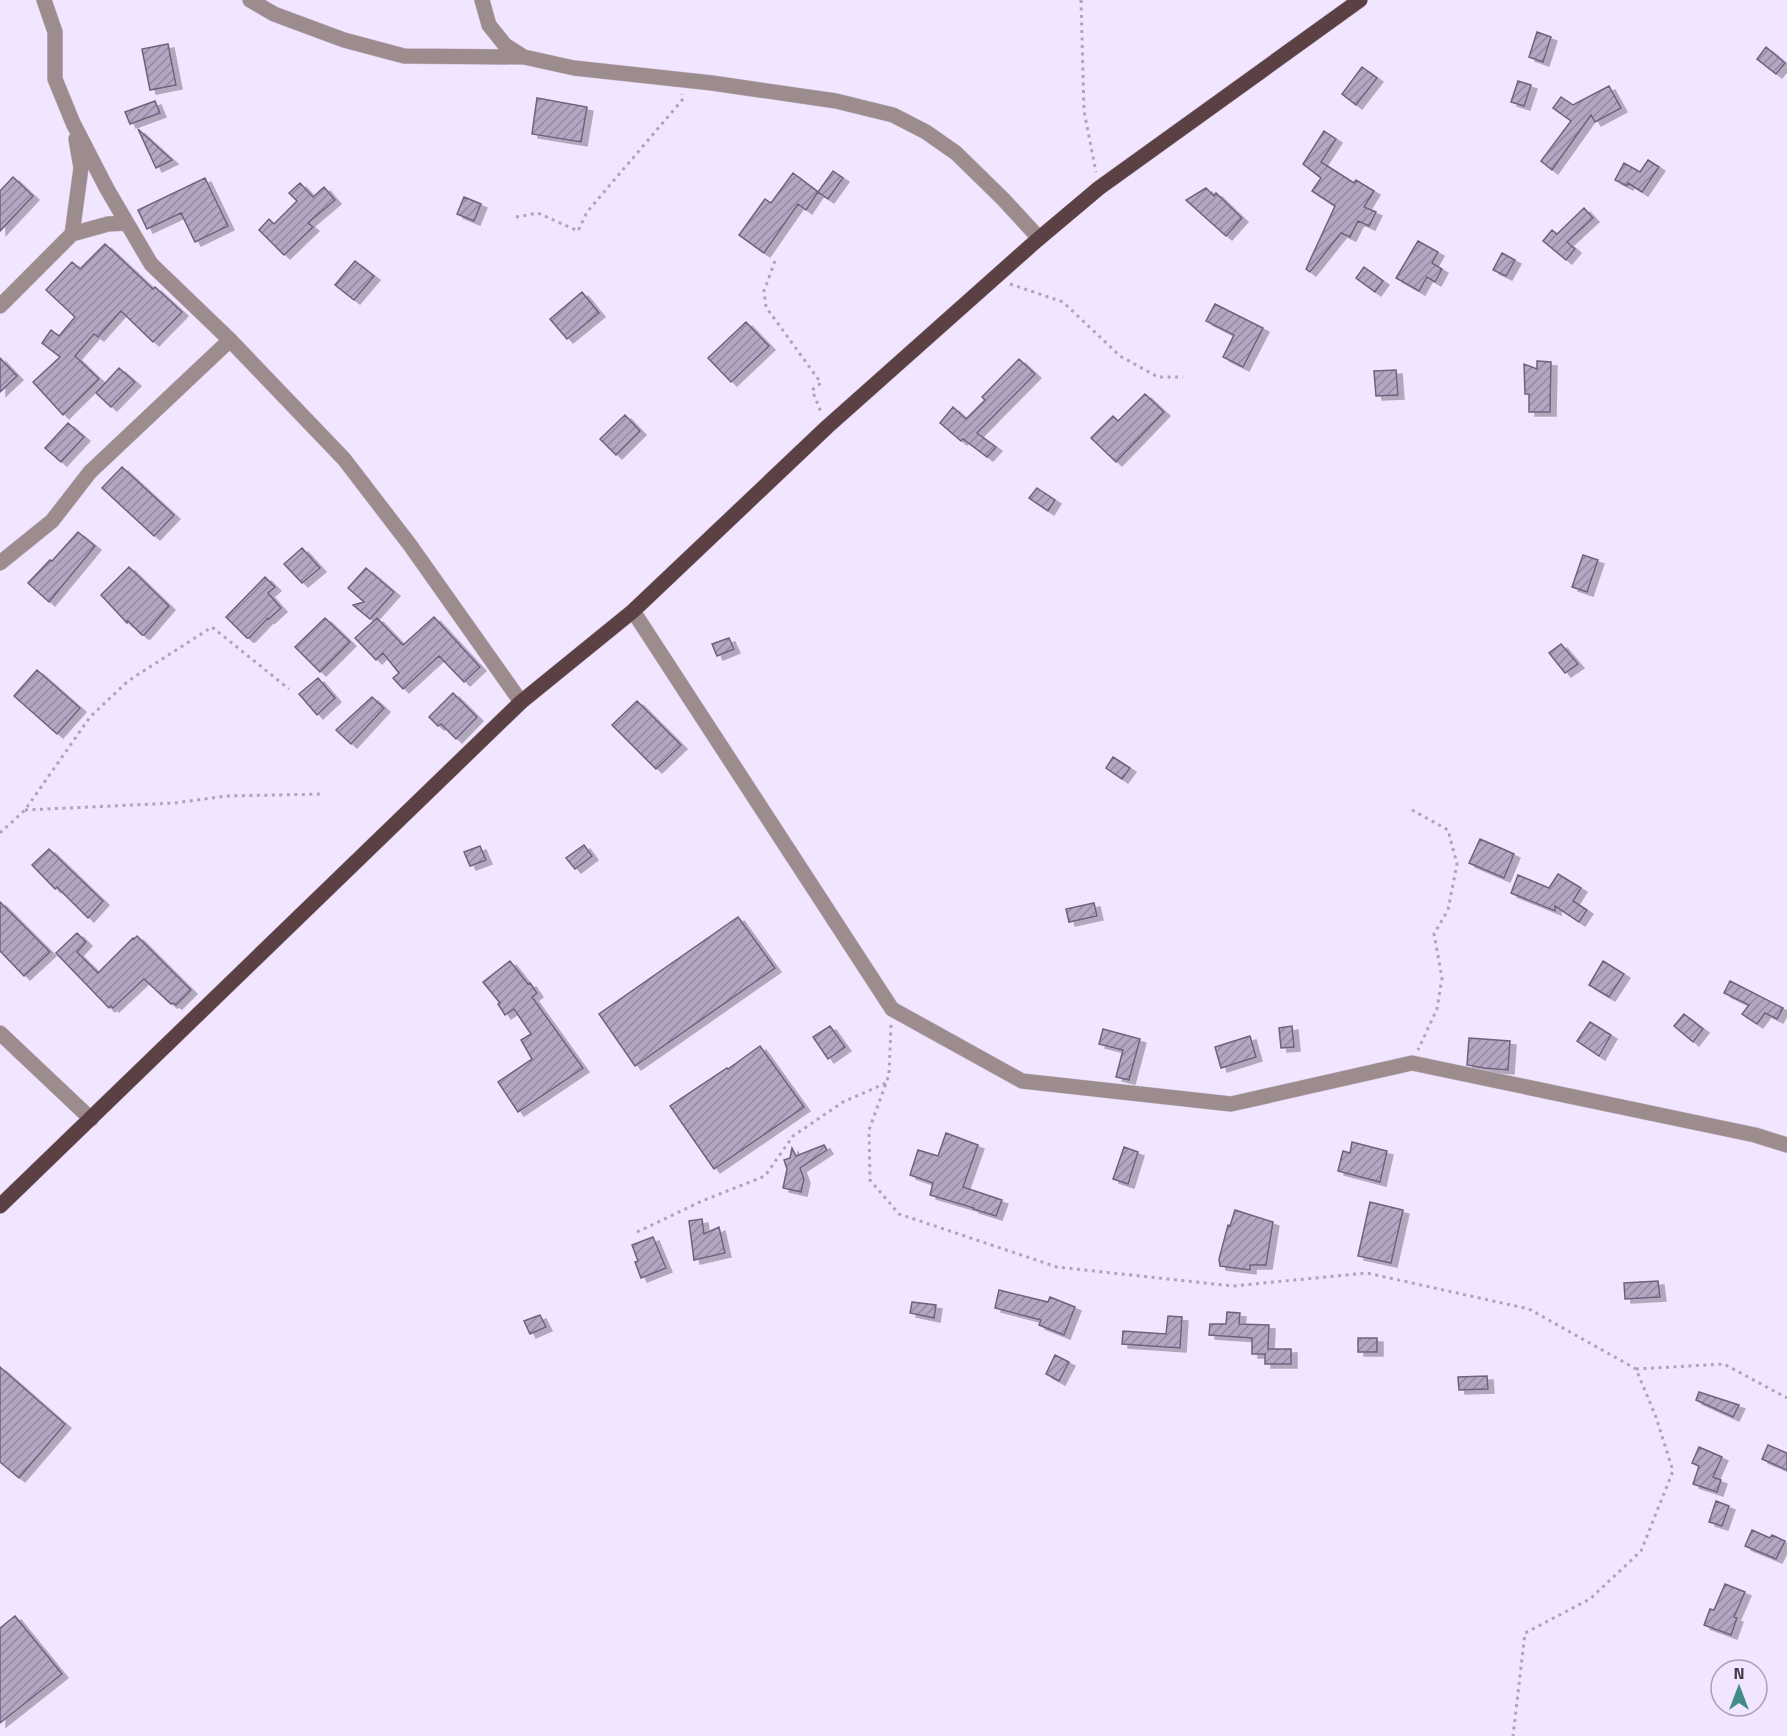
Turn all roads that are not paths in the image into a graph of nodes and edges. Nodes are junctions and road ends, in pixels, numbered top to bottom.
1 (60, 0) edge
2 (250, 0) edge
3 (482, 0) edge
4 (1360, 0) edge
5 (46, 6) edge
6 (524, 57) junction
7 (74, 123) junction
8 (127, 223) junction
9 (72, 234) junction
10 (1039, 238) junction
11 (0, 306) edge
12 (230, 340) junction
13 (0, 563) edge
14 (633, 611) junction
15 (522, 702) junction
16 (0, 1033) edge
17 (91, 1119) junction
18 (1787, 1145) edge
19 (0, 1206) edge

1 - 5 street
2 - 6 street
3 - 6 street
4 - 10 main road
5 - 7 street
6 - 10 street
7 - 8 street
7 - 9 street
8 - 9 street
8 - 12 street
9 - 11 street
10 - 14 main road
12 - 13 street
12 - 15 street
14 - 15 main road
14 - 18 street
15 - 17 main road
16 - 17 street
17 - 19 main road

